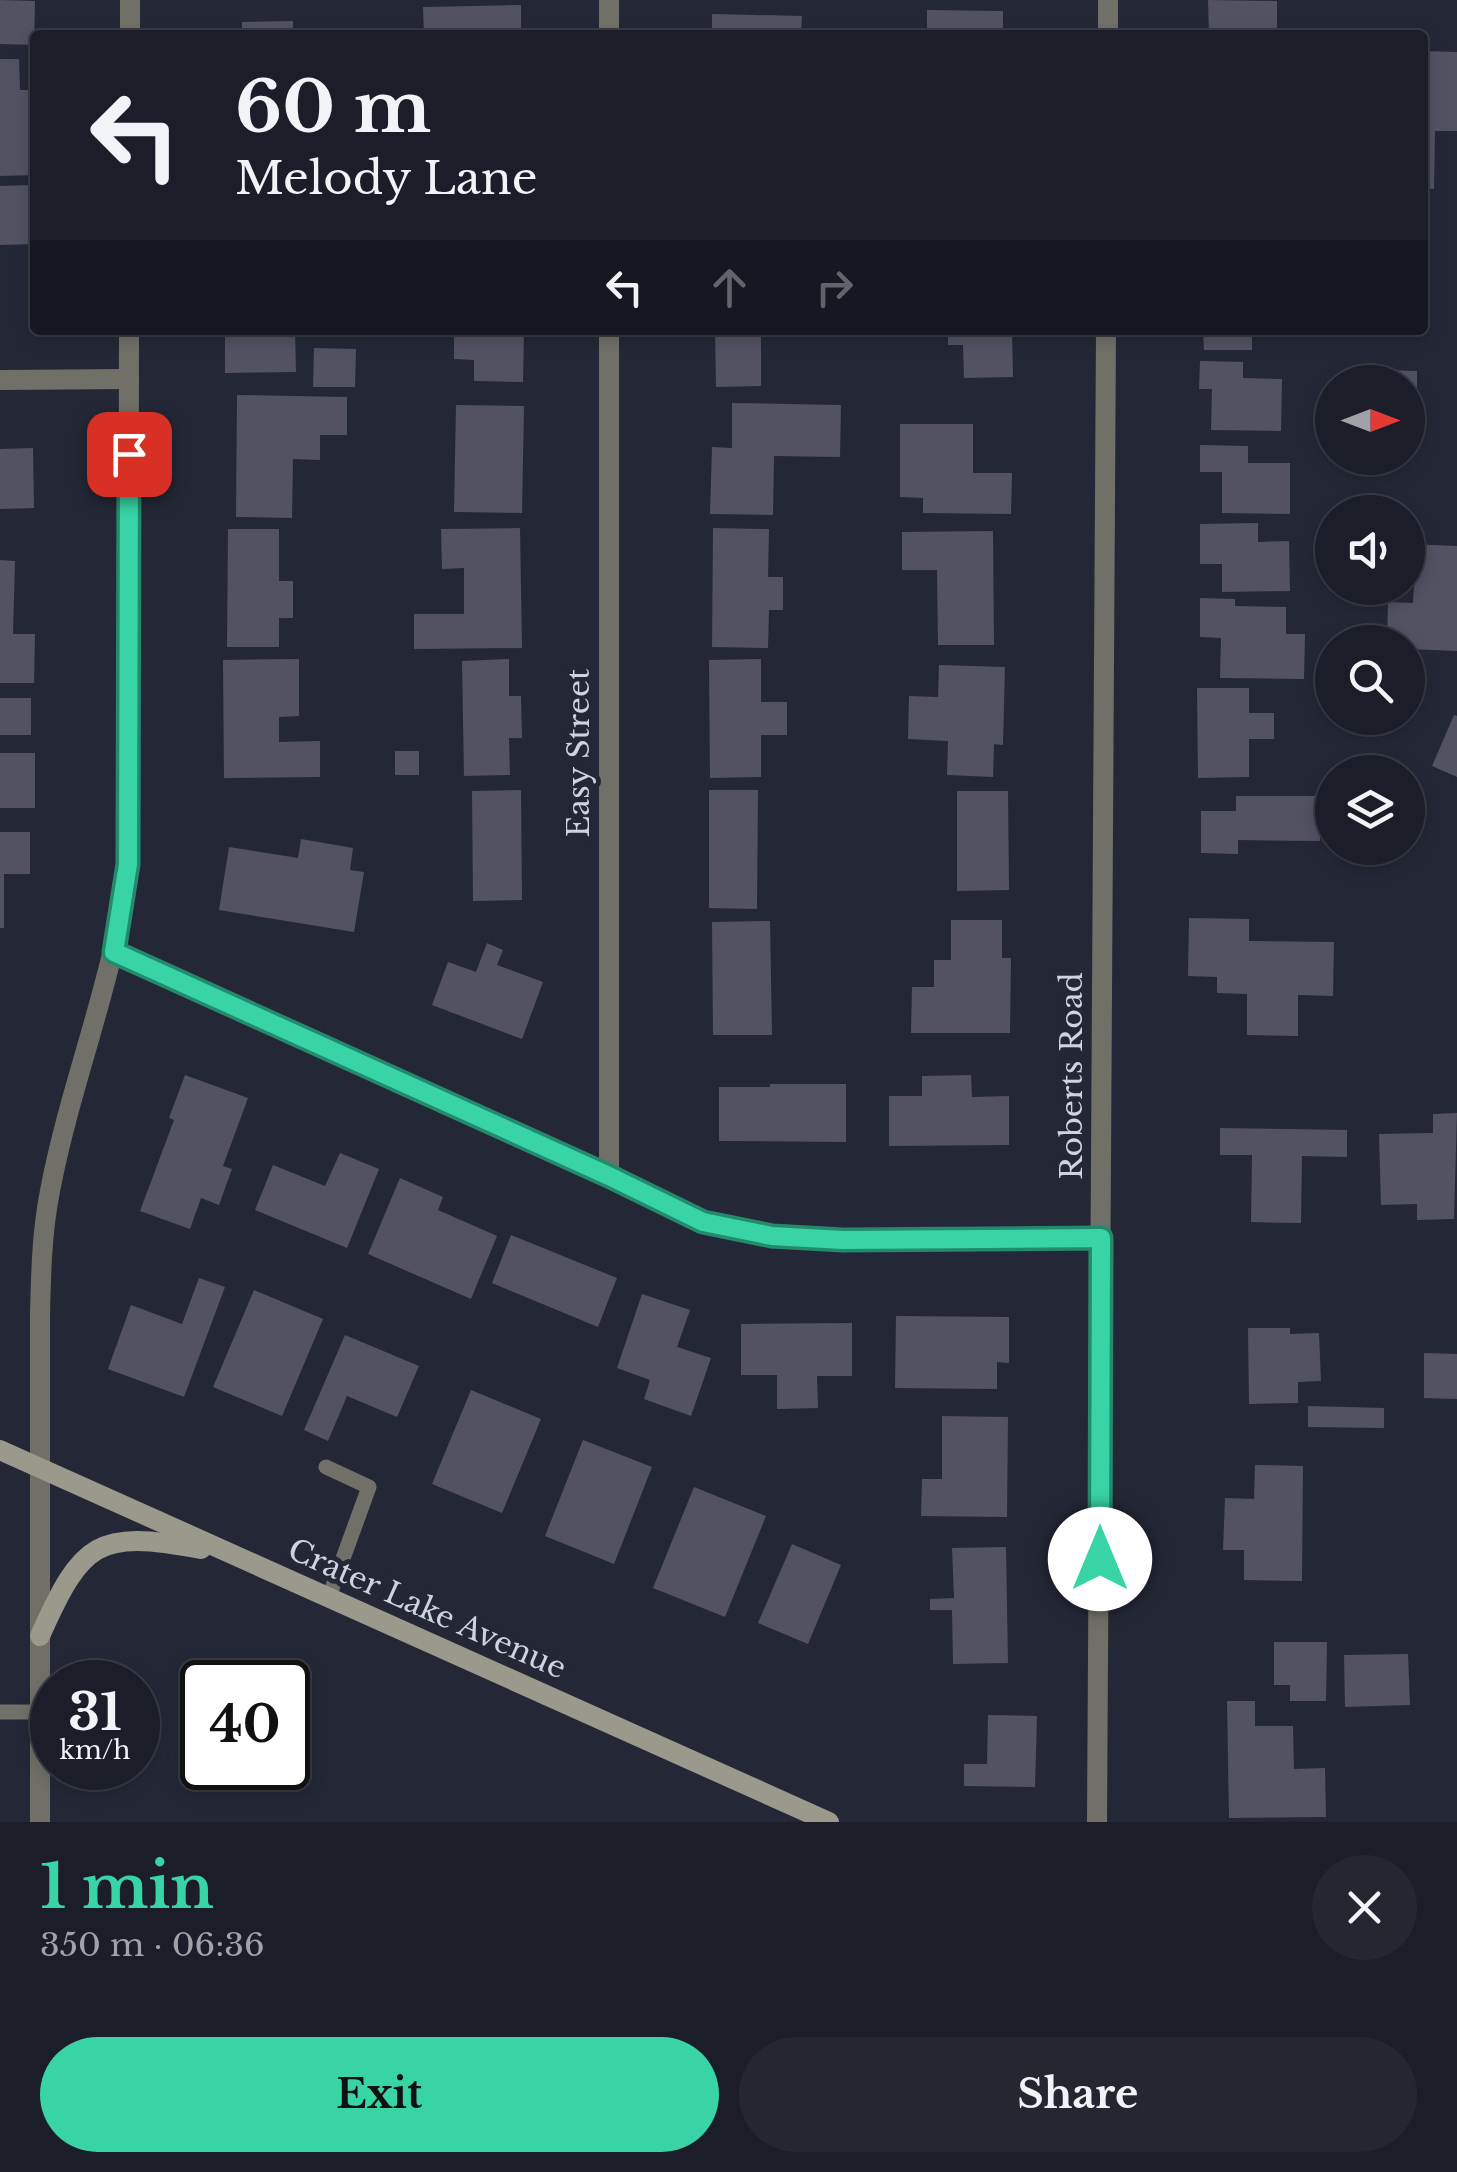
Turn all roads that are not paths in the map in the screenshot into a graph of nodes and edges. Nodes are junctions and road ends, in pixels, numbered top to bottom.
1 (130, 0) edge
2 (609, 0) edge
3 (1108, 0) edge
4 (130, 30) edge
5 (609, 30) edge
6 (1108, 30) edge
7 (129, 335) edge
8 (609, 335) edge
9 (1106, 335) edge
10 (129, 379) junction
11 (0, 380) edge
12 (114, 952) junction
13 (609, 1176) junction
14 (1101, 1238) junction
15 (0, 1450) edge
16 (40, 1468) junction
17 (326, 1468) dead end
18 (236, 1556) junction
19 (329, 1597) junction
20 (40, 1636) junction
21 (40, 1660) edge
22 (0, 1712) edge
23 (30, 1712) edge
24 (40, 1790) edge
25 (40, 1822) edge
26 (829, 1822) edge
27 (1097, 1822) edge

1 - 4 street
2 - 5 street
3 - 6 street
7 - 10 street
8 - 13 street, Easy Street
9 - 14 street, Roberts Road
10 - 11 street
10 - 12 street
12 - 13 street
12 - 16 street
13 - 14 street
14 - 27 street, Roberts Road
15 - 16 main road, Crater Lake Avenue
16 - 18 main road, Crater Lake Avenue
16 - 20 street
17 - 19 lane
18 - 19 main road, Crater Lake Avenue
18 - 20 main road
19 - 26 main road, Crater Lake Avenue
20 - 21 street
22 - 23 lane
24 - 25 street

